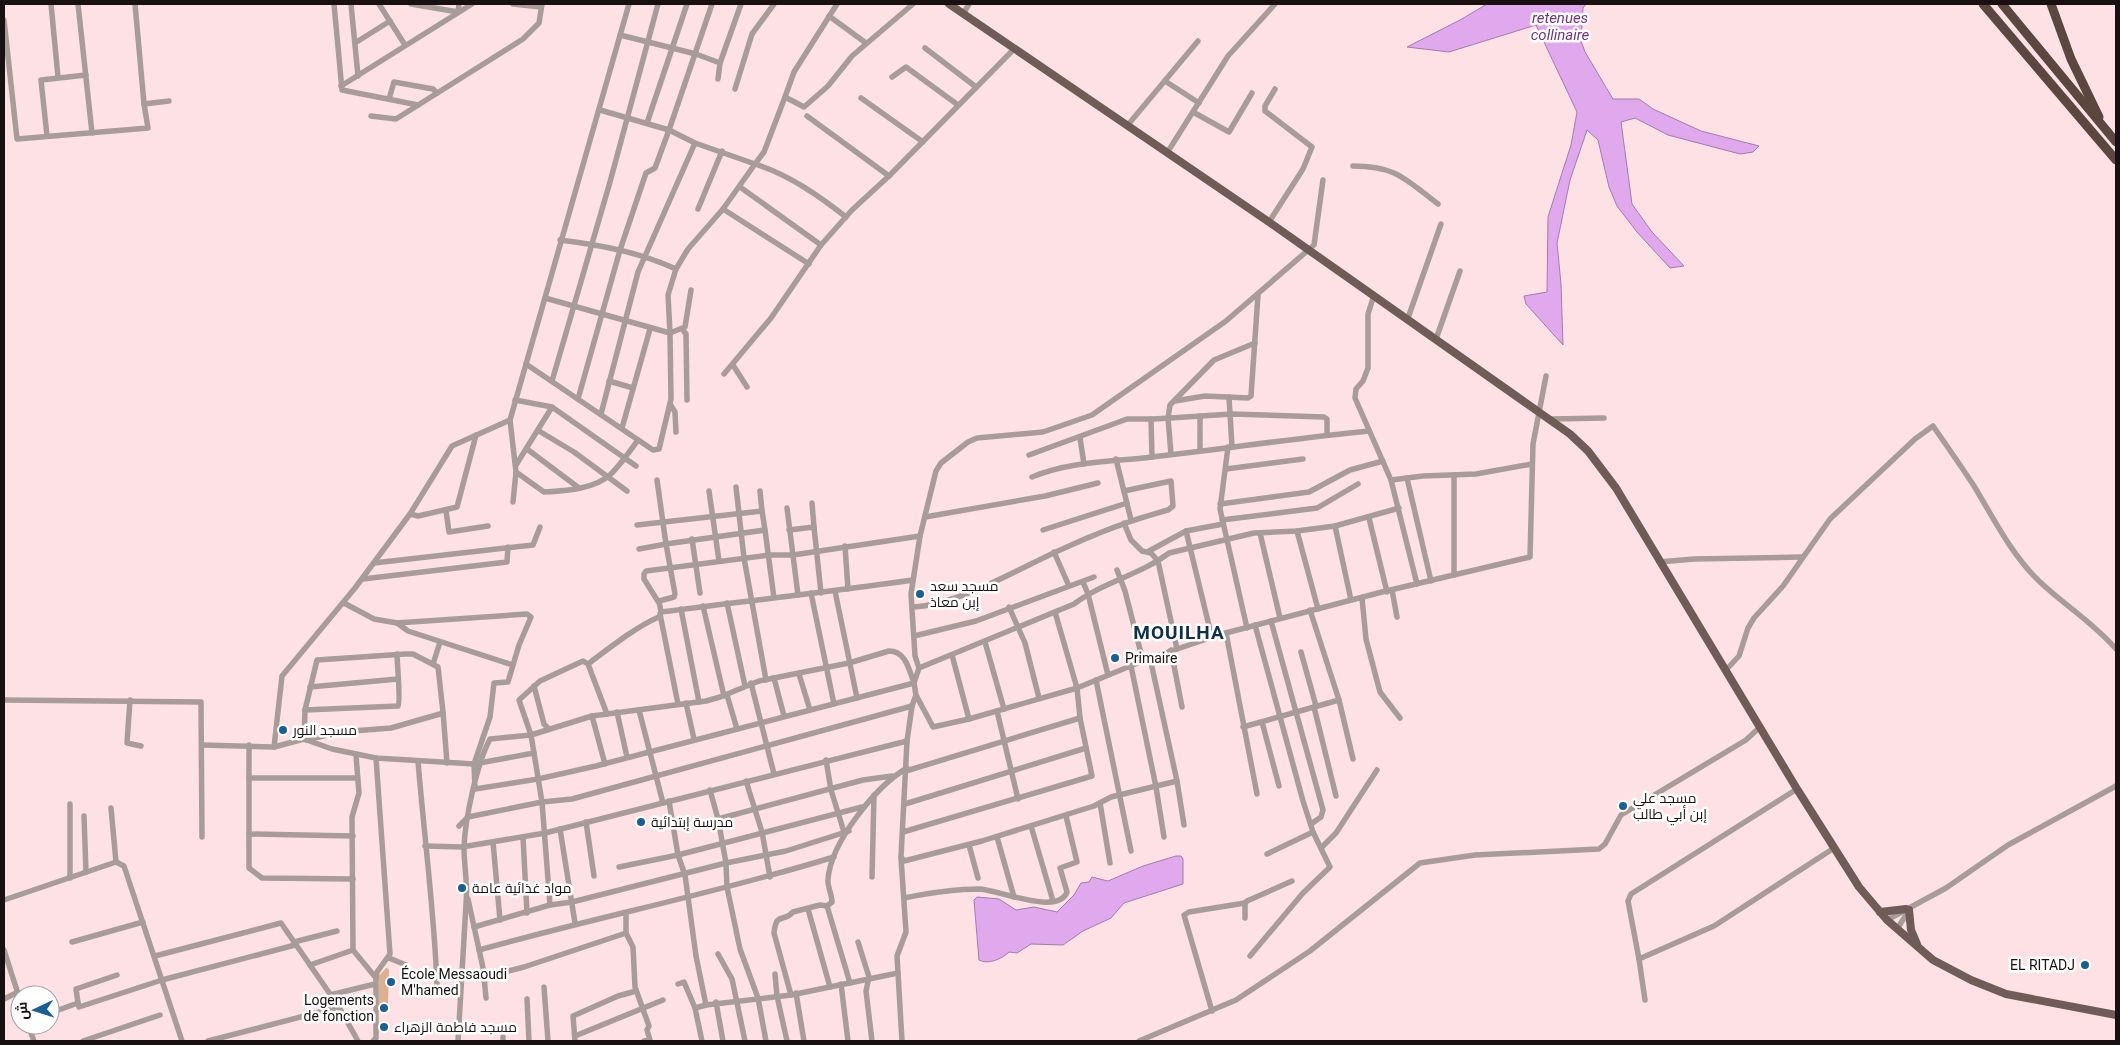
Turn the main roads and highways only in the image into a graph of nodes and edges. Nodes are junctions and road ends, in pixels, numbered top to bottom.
1 (949, 4) edge
2 (1983, 4) edge
3 (2002, 4) edge
4 (2051, 4) edge
5 (2101, 125) junction
6 (2116, 142) edge
7 (2116, 160) edge
8 (1880, 912) junction
9 (1919, 948) junction
10 (2116, 1014) edge

1 - 8 main road
2 - 7 highway
3 - 5 highway
4 - 5 highway
5 - 6 highway
8 - 9 main road
8 - 9 main road
9 - 10 main road

